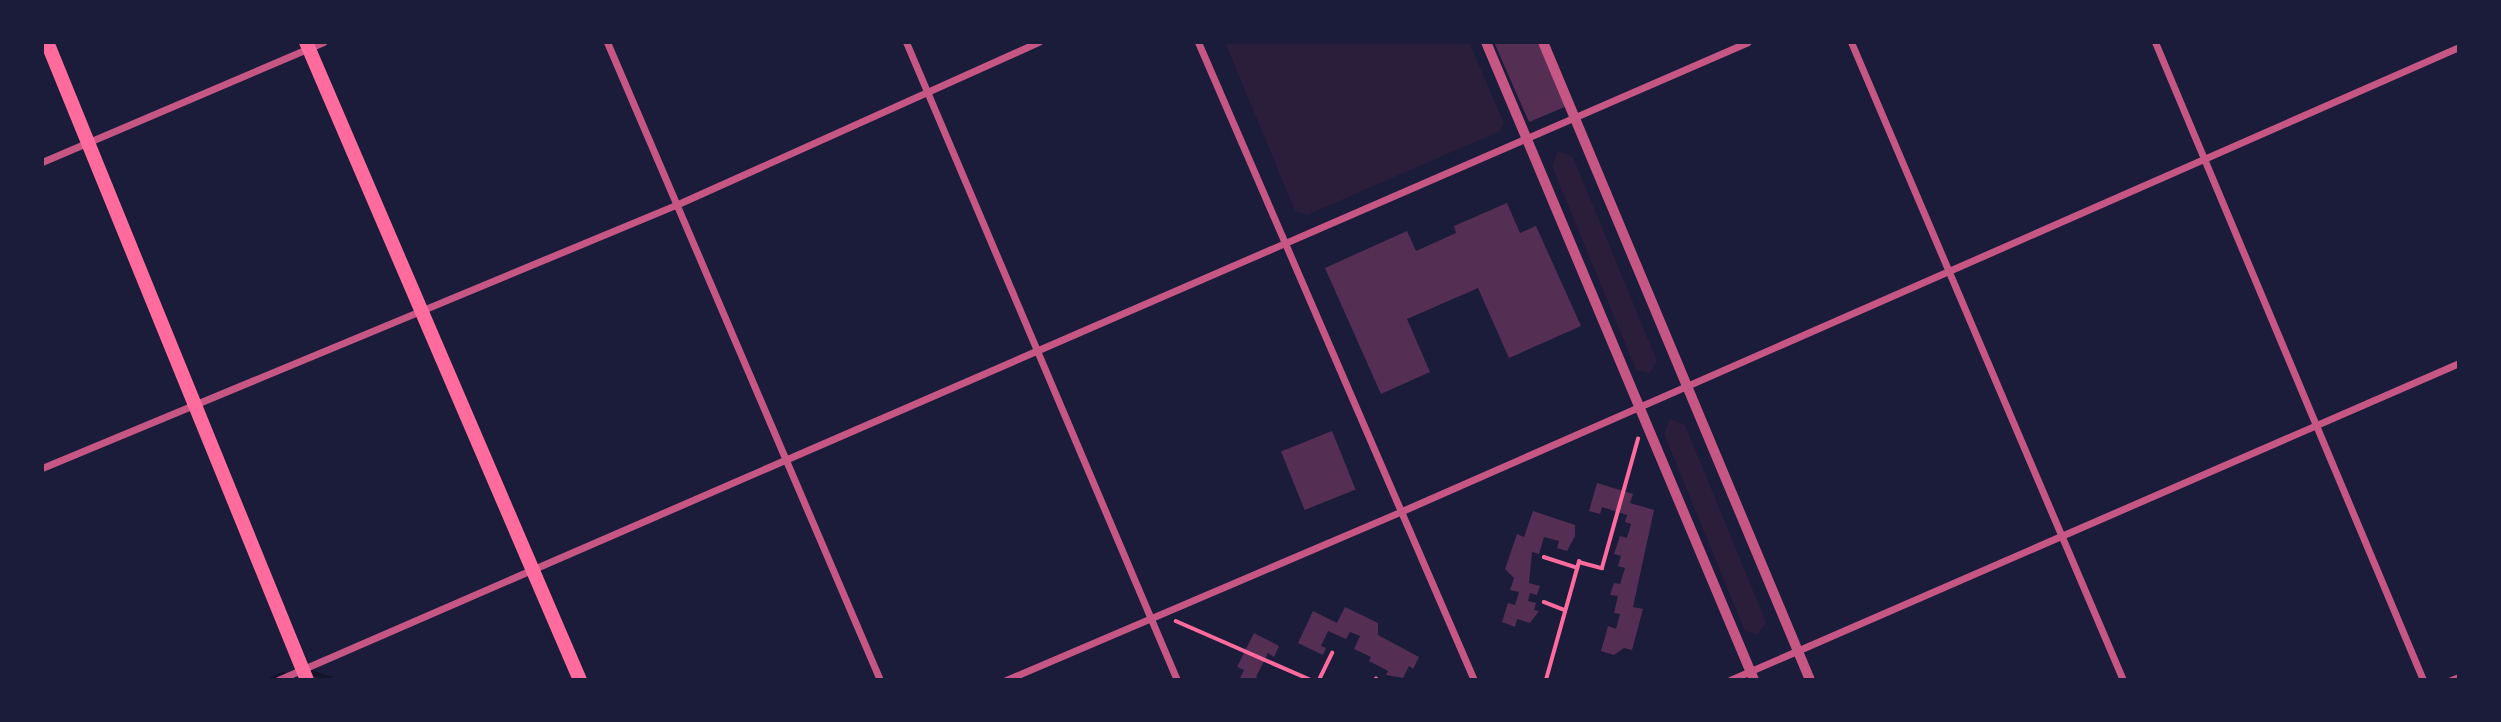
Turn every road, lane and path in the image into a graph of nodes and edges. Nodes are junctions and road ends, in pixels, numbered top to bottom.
1 (47, 42) edge
2 (324, 42) edge
3 (607, 42) edge
4 (906, 42) edge
5 (1039, 42) edge
6 (1198, 42) edge
7 (1486, 42) edge
8 (1543, 42) edge
9 (1748, 42) edge
10 (1851, 42) edge
11 (2155, 42) edge
12 (307, 45) edge
13 (2459, 47) edge
14 (927, 92) junction
15 (1575, 117) junction
16 (1527, 138) junction
17 (89, 142) junction
18 (2204, 158) junction
19 (42, 162) edge
20 (678, 204) junction
21 (1286, 245) junction
22 (1948, 270) junction
23 (424, 309) junction
24 (1040, 353) junction
25 (2459, 363) edge
26 (1683, 385) junction
27 (195, 404) junction
28 (1639, 407) junction
29 (1644, 420) junction
30 (2316, 425) junction
31 (789, 461) junction
32 (42, 468) edge
33 (1402, 511) junction
34 (2062, 535) junction
35 (1544, 557) dead end
36 (1577, 568) junction
37 (533, 570) junction
38 (1544, 602) dead end
39 (1565, 610) junction
40 (1162, 615) junction
41 (1150, 619) junction
42 (1797, 650) junction
43 (1332, 653) dead end
44 (305, 675) edge
45 (1752, 676) edge
46 (2459, 677) edge
47 (278, 680) edge
48 (580, 680) edge
49 (880, 680) edge
50 (1006, 680) edge
51 (1177, 680) edge
52 (1310, 680) edge
53 (1319, 680) edge
54 (1474, 680) edge
55 (1546, 680) edge
56 (1730, 680) edge
57 (1810, 680) edge
58 (2123, 680) edge
59 (2423, 680) edge
60 (2451, 680) edge

1 - 17 main road
2 - 12 street
3 - 20 street
4 - 14 street
5 - 14 street
6 - 21 street
7 - 16 street
8 - 15 street
9 - 15 street
10 - 22 street
11 - 18 street
12 - 17 street
12 - 23 main road
13 - 18 street
14 - 20 street
14 - 24 street
15 - 16 street
15 - 26 street
16 - 21 street
16 - 28 street
17 - 19 street
17 - 27 main road
18 - 22 street
18 - 30 street
20 - 23 street
20 - 31 street
21 - 24 street
21 - 33 street
22 - 26 street
22 - 34 street
23 - 27 street
23 - 37 main road
24 - 31 street
24 - 41 street
25 - 30 street
26 - 28 street
26 - 42 street
27 - 32 street
27 - 44 main road
28 - 29 street
28 - 33 street
29 - 36 path
29 - 45 street
30 - 34 street
30 - 59 street
31 - 37 street
31 - 49 street
33 - 40 street
33 - 54 street
34 - 42 street
34 - 58 street
35 - 36 path
36 - 39 path
37 - 44 street
37 - 48 main road
38 - 39 path
39 - 55 path
40 - 41 street
40 - 52 path
41 - 50 street
41 - 51 street
42 - 45 street
42 - 57 street
43 - 53 path
44 - 47 street
45 - 56 street
46 - 60 street

